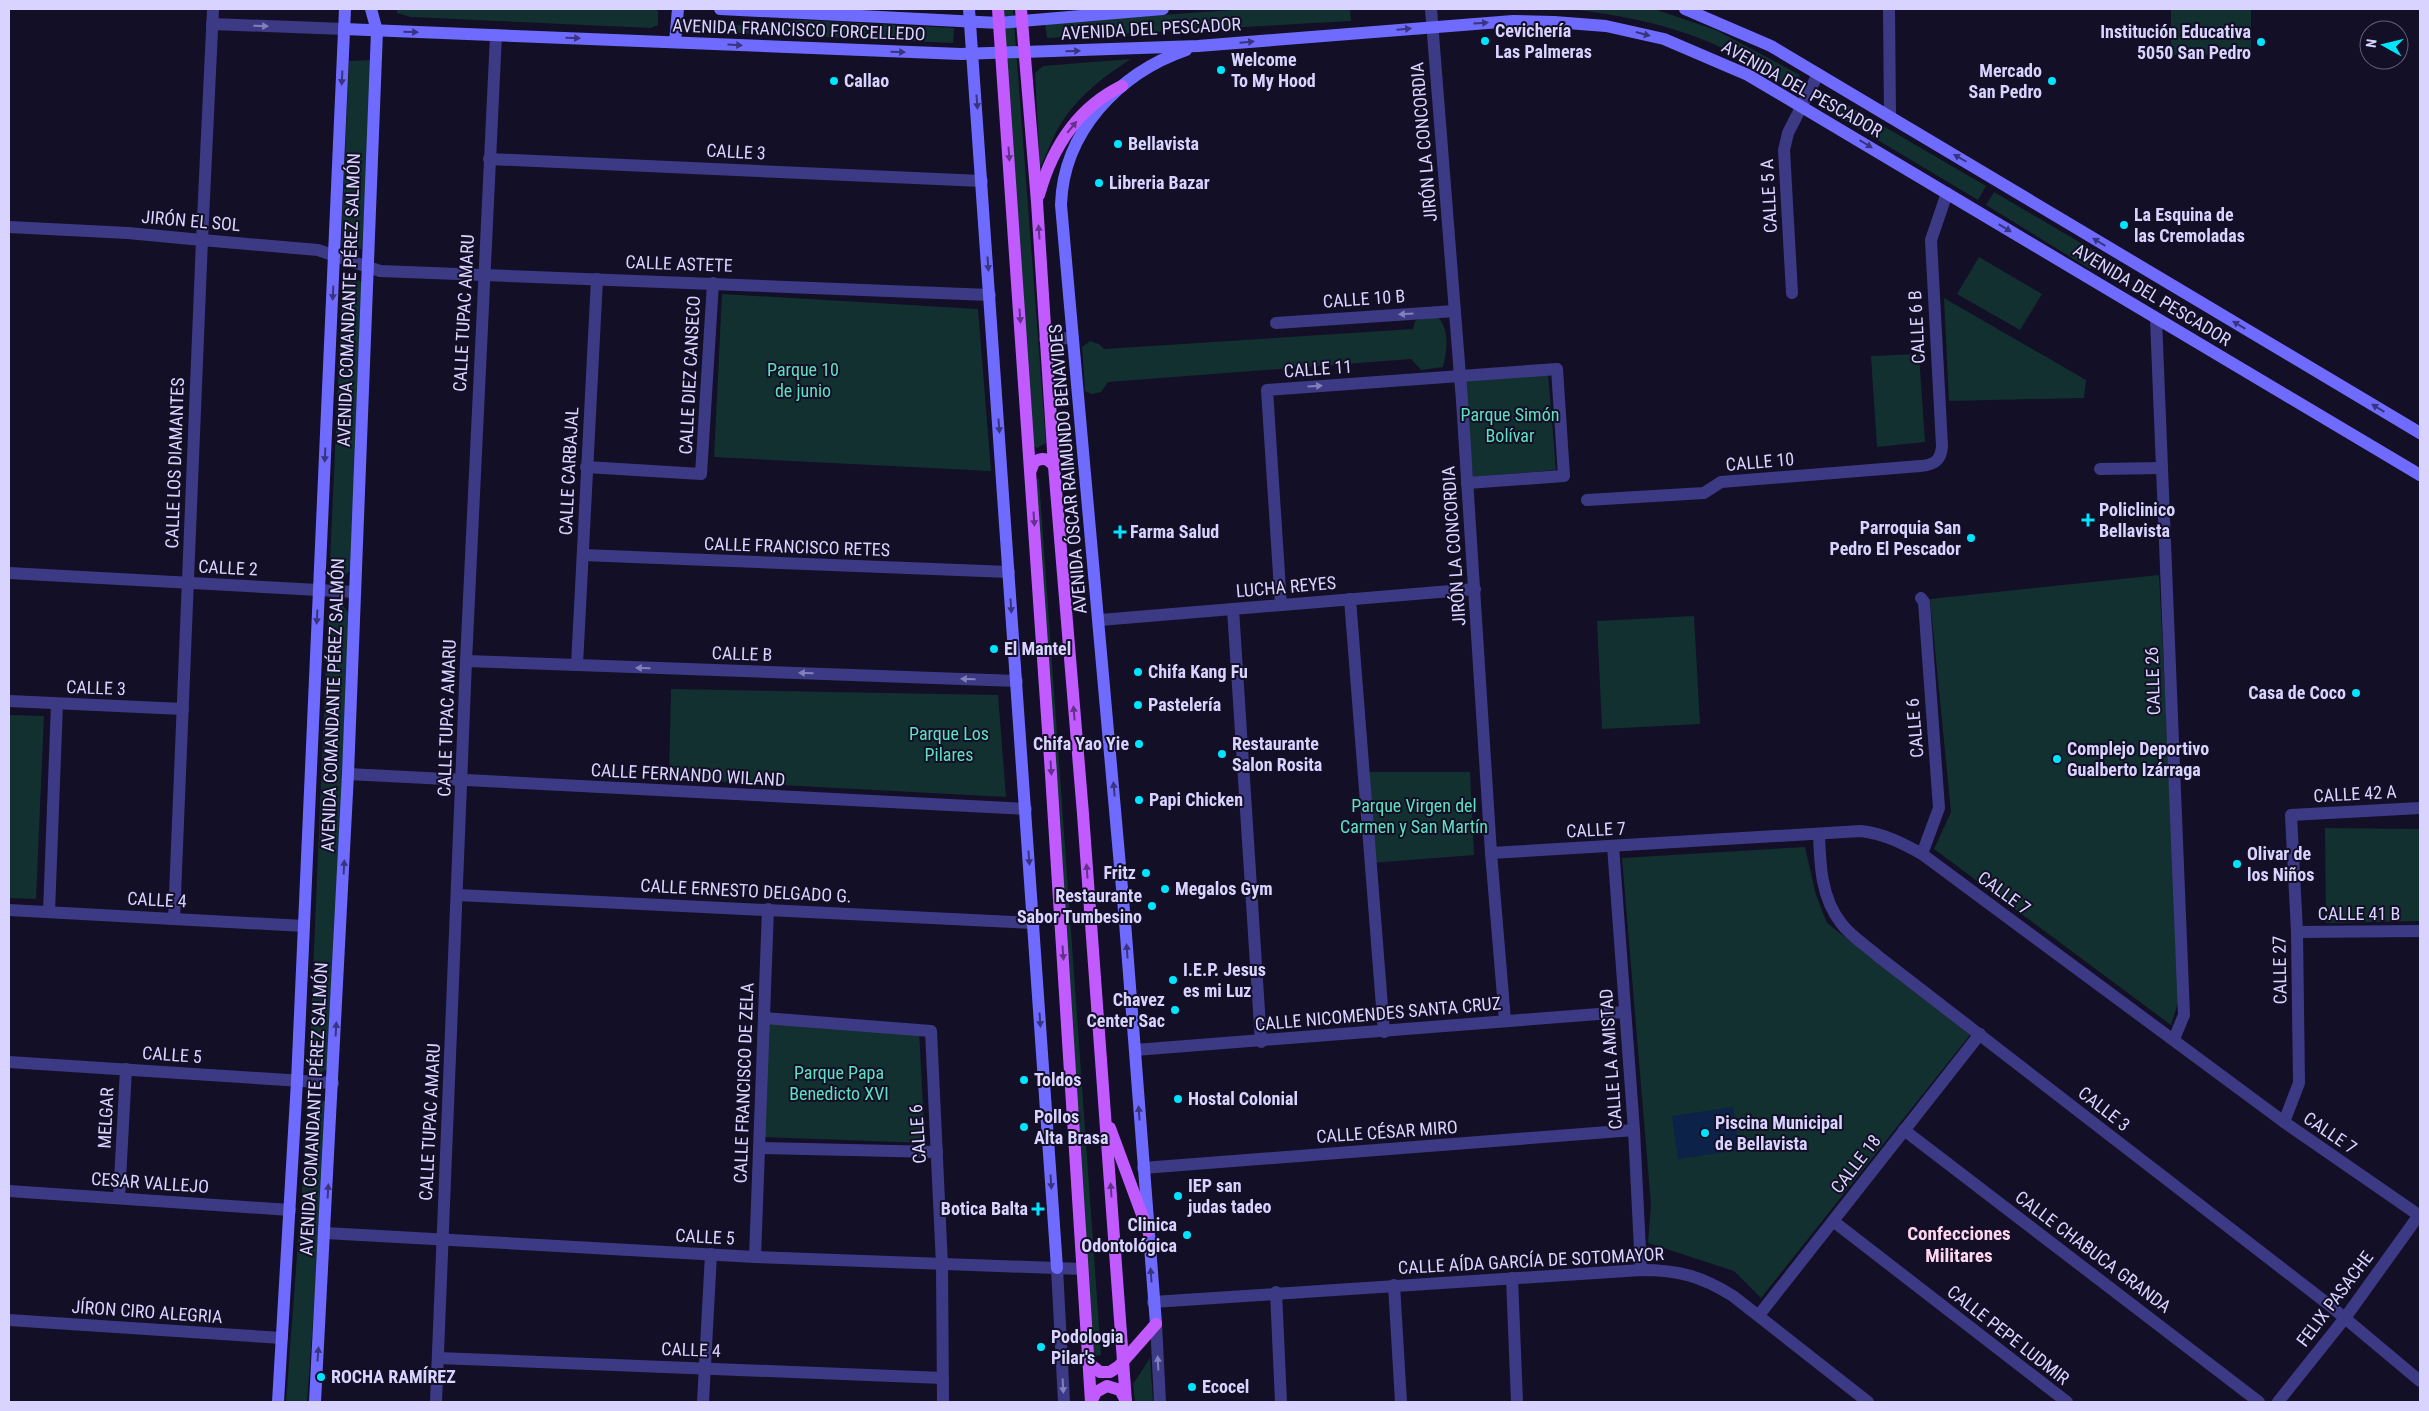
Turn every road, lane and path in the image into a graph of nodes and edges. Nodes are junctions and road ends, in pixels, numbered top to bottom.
1 (213, 9) edge
2 (345, 9) edge
3 (371, 9) edge
4 (678, 9) edge
5 (720, 9) edge
6 (969, 9) edge
7 (998, 9) edge
8 (1163, 9) edge
9 (1431, 9) edge
10 (1685, 9) edge
11 (1888, 9) edge
12 (847, 12) edge
13 (1022, 15) edge
14 (970, 22) junction
15 (999, 23) junction
16 (212, 24) junction
17 (1433, 26) junction
18 (344, 29) junction
19 (376, 30) junction
20 (496, 35) junction
21 (675, 42) junction
22 (1198, 46) junction
23 (1002, 53) junction
24 (1024, 53) junction
25 (973, 54) junction
26 (1818, 74) junction
27 (1122, 86) junction
28 (1802, 105) junction
29 (1890, 117) junction
30 (489, 159) junction
31 (982, 181) junction
32 (1947, 194) junction
33 (1037, 202) junction
34 (9, 227) edge
35 (202, 240) junction
36 (335, 256) junction
37 (368, 267) junction
38 (483, 274) junction
39 (596, 279) junction
40 (712, 283) junction
41 (1792, 292) dead end
42 (990, 295) junction
43 (1455, 310) junction
44 (2156, 319) junction
45 (1276, 323) dead end
46 (1073, 338) junction
47 (1045, 339) junction
48 (1460, 376) junction
49 (2420, 433) edge
50 (1052, 438) junction
51 (1029, 446) junction
52 (1937, 461) joint
53 (1054, 466) junction
54 (586, 467) junction
55 (2162, 468) junction
56 (2100, 469) dead end
57 (1031, 470) junction
58 (2420, 475) edge
59 (1467, 483) junction
60 (1587, 500) dead end
61 (583, 555) junction
62 (1009, 572) junction
63 (9, 573) edge
64 (188, 583) junction
65 (1475, 589) junction
66 (319, 590) junction
67 (355, 592) junction
68 (1921, 598) dead end
69 (1350, 599) junction
70 (1281, 605) junction
71 (1233, 609) junction
72 (1100, 620) junction
73 (466, 661) junction
74 (577, 665) junction
75 (1017, 681) junction
76 (9, 702) edge
77 (57, 704) junction
78 (183, 709) junction
79 (348, 774) junction
80 (462, 779) junction
81 (2420, 808) edge
82 (1026, 809) junction
83 (2291, 815) joint
84 (1819, 834) junction
85 (1613, 846) junction
86 (1491, 853) junction
87 (1922, 854) junction
88 (457, 895) junction
89 (9, 910) edge
90 (768, 910) junction
91 (49, 912) junction
92 (174, 919) junction
93 (1034, 923) junction
94 (304, 926) junction
95 (2420, 931) edge
96 (2297, 932) junction
97 (1624, 1012) junction
98 (764, 1018) junction
99 (1505, 1020) junction
100 (1384, 1032) junction
101 (1980, 1034) junction
102 (2174, 1039) junction
103 (1261, 1042) junction
104 (1135, 1050) junction
105 (9, 1062) edge
106 (126, 1069) junction
107 (297, 1082) junction
108 (333, 1082) junction
109 (1105, 1113) junction
110 (2284, 1122) junction
111 (1634, 1130) junction
112 (1904, 1130) junction
113 (759, 1148) junction
114 (937, 1152) junction
115 (1143, 1168) junction
116 (9, 1192) edge
117 (119, 1198) junction
118 (290, 1210) junction
119 (2420, 1215) edge
120 (1833, 1221) junction
121 (1148, 1231) junction
122 (326, 1233) junction
123 (442, 1240) junction
124 (712, 1254) junction
125 (755, 1257) junction
126 (942, 1265) junction
127 (1057, 1268) junction
128 (1082, 1269) junction
129 (1641, 1270) junction
130 (1512, 1278) junction
131 (1394, 1285) junction
132 (1276, 1292) junction
133 (1154, 1302) junction
134 (1759, 1315) junction
135 (2345, 1318) junction
136 (9, 1320) edge
137 (1156, 1324) junction
138 (282, 1338) junction
139 (438, 1358) junction
140 (1088, 1358) junction
141 (1124, 1360) junction
142 (704, 1368) junction
143 (943, 1378) junction
144 (2420, 1381) edge
145 (278, 1402) edge
146 (315, 1402) edge
147 (436, 1402) edge
148 (703, 1402) edge
149 (943, 1402) edge
150 (1064, 1402) edge
151 (1091, 1402) edge
152 (1126, 1402) edge
153 (1160, 1402) edge
154 (1282, 1402) edge
155 (1402, 1402) edge
156 (1517, 1402) edge
157 (1868, 1402) edge
158 (2067, 1402) edge
159 (2259, 1402) edge
160 (2278, 1402) edge

1 - 16 street, CALLE LOS DIAMANTES
2 - 18 main road, AVENIDA COMANDANTE PÉREZ SALMÓN
3 - 19 main road, AVENIDA COMANDANTE PÉREZ SALMÓN
4 - 21 main road
5 - 12 main road, AVENIDA FRANCISCO FORCELLEDO
6 - 14 main road
7 - 15 main road, AVENIDA ÓSCAR RAIMUNDO BENAVIDES
8 - 13 main road, AVENIDA DEL PESCADOR
9 - 17 street, JIRÓN LA CONCORDIA
10 - 26 main road, AVENIDA DEL PESCADOR
11 - 29 street
12 - 14 main road, AVENIDA FRANCISCO FORCELLEDO
13 - 15 main road, AVENIDA FRANCISCO FORCELLEDO
13 - 24 main road, AVENIDA ÓSCAR RAIMUNDO BENAVIDES
14 - 15 main road, AVENIDA FRANCISCO FORCELLEDO
14 - 25 main road
15 - 23 main road, AVENIDA ÓSCAR RAIMUNDO BENAVIDES
16 -> 18 street, AVENIDA FRANCISCO FORCELLEDO
16 - 35 street, CALLE LOS DIAMANTES
22 -> 17 main road, AVENIDA DEL PESCADOR
17 -> 28 main road, AVENIDA DEL PESCADOR
17 - 43 street, JIRÓN LA CONCORDIA
18 - 19 main road, AVENIDA FRANCISCO FORCELLEDO
18 -> 36 main road, AVENIDA COMANDANTE PÉREZ SALMÓN
19 -> 20 main road, AVENIDA FRANCISCO FORCELLEDO
19 - 37 main road, AVENIDA COMANDANTE PÉREZ SALMÓN
20 -> 21 main road, AVENIDA FRANCISCO FORCELLEDO
20 - 30 street, CALLE TUPAC AMARU
21 -> 25 main road, AVENIDA FRANCISCO FORCELLEDO
24 -> 22 main road, AVENIDA DEL PESCADOR
22 - 27 main road, AVENIDA ÓSCAR RAIMUNDO BENAVIDES
23 - 24 main road, AVENIDA FRANCISCO FORCELLEDO
23 - 25 main road, AVENIDA FRANCISCO FORCELLEDO
23 -> 51 main road, AVENIDA ÓSCAR RAIMUNDO BENAVIDES
24 - 33 main road, AVENIDA ÓSCAR RAIMUNDO BENAVIDES
25 -> 31 main road
26 - 28 street, CALLE 5 A
26 - 29 main road, AVENIDA DEL PESCADOR
33 -> 27 main road
27 - 46 main road, AVENIDA ÓSCAR RAIMUNDO BENAVIDES
28 -> 32 main road, AVENIDA DEL PESCADOR
28 - 41 street, CALLE 5 A
49 -> 29 main road, AVENIDA DEL PESCADOR
30 - 31 street, CALLE 3
30 - 38 street, CALLE TUPAC AMARU
31 -> 42 main road
32 -> 44 main road, AVENIDA DEL PESCADOR
32 - 52 street, CALLE 6 B
47 -> 33 main road, AVENIDA ÓSCAR RAIMUNDO BENAVIDES
34 - 35 street, JIRÓN EL SOL
35 - 36 street, JIRÓN EL SOL
35 - 64 street, CALLE LOS DIAMANTES
36 - 37 street, JIRÓN EL SOL
36 -> 66 main road, AVENIDA COMANDANTE PÉREZ SALMÓN
37 - 38 street, CALLE ASTETE
37 - 67 main road, AVENIDA COMANDANTE PÉREZ SALMÓN
38 - 39 street, CALLE ASTETE
38 - 73 street, CALLE TUPAC AMARU
39 - 40 street, CALLE ASTETE
39 - 54 street, CALLE CARBAJAL
40 - 42 street, CALLE ASTETE
40 - 54 street, CALLE DIEZ CANSECO
42 -> 62 main road
43 -> 45 street, CALLE 10 B
43 - 48 street, JIRÓN LA CONCORDIA
44 - 55 street, CALLE 26
44 - 58 main road, AVENIDA DEL PESCADOR
46 - 47 street
46 - 72 main road, AVENIDA ÓSCAR RAIMUNDO BENAVIDES
47 - 50 main road, AVENIDA ÓSCAR RAIMUNDO BENAVIDES
48 - 59 street, JIRÓN LA CONCORDIA
48 - 59 street, CALLE 11
70 -> 48 street, CALLE 11
50 - 51 main road
50 - 53 main road, AVENIDA ÓSCAR RAIMUNDO BENAVIDES
51 - 57 main road, AVENIDA ÓSCAR RAIMUNDO BENAVIDES
52 - 60 street, CALLE 10
53 - 57 main road
109 -> 53 main road, AVENIDA ÓSCAR RAIMUNDO BENAVIDES
54 - 61 street, CALLE CARBAJAL
55 - 56 street
55 - 102 street, CALLE 26
57 -> 128 main road, AVENIDA ÓSCAR RAIMUNDO BENAVIDES
59 - 65 street, JIRÓN LA CONCORDIA
61 - 62 street, CALLE FRANCISCO RETES
61 - 74 street, CALLE CARBAJAL
62 -> 75 main road
63 - 64 street, CALLE 2
64 - 66 street, CALLE 2
64 - 78 street, CALLE LOS DIAMANTES
65 - 69 street, LUCHA REYES
65 - 86 street, JIRÓN LA CONCORDIA
66 - 67 street, CALLE 2
66 -> 94 main road, AVENIDA COMANDANTE PÉREZ SALMÓN
67 - 79 main road, AVENIDA COMANDANTE PÉREZ SALMÓN
68 - 87 street, CALLE 6
69 - 70 street, LUCHA REYES
69 - 100 street
70 - 71 street, LUCHA REYES
71 - 72 street, LUCHA REYES
71 - 103 street
104 -> 72 main road, AVENIDA ÓSCAR RAIMUNDO BENAVIDES
73 - 74 street, CALLE B
73 - 80 street, CALLE TUPAC AMARU
75 -> 74 street, CALLE B
75 - 82 main road
76 - 77 street, CALLE 3
77 - 78 street, CALLE 3
77 - 91 street
78 - 92 street, CALLE LOS DIAMANTES
79 - 80 street, CALLE FERNANDO WILAND
108 -> 79 main road, AVENIDA COMANDANTE PÉREZ SALMÓN
80 - 82 street, CALLE FERNANDO WILAND
80 - 88 street, CALLE TUPAC AMARU
81 - 83 street, CALLE 42 A
82 -> 93 main road
83 - 96 street, CALLE 27
84 - 85 street, CALLE 7
84 - 87 street, CALLE 7
84 - 101 street, CALLE 3
85 - 86 street, CALLE 7
85 - 97 street, CALLE LA AMISTAD
86 - 99 street, JIRÓN LA CONCORDIA
87 - 102 street, CALLE 7
88 - 90 street, CALLE ERNESTO DELGADO G.
88 - 123 street, CALLE TUPAC AMARU
89 - 91 street, CALLE 4
90 - 93 street, CALLE ERNESTO DELGADO G.
90 - 98 street, CALLE FRANCISCO DE ZELA
91 - 92 street, CALLE 4
92 - 94 street, CALLE 4
93 -> 127 main road
94 - 107 main road, AVENIDA COMANDANTE PÉREZ SALMÓN
95 - 96 street, CALLE 41 B
96 - 110 street, CALLE 27
97 - 99 street, CALLE NICOMENDES SANTA CRUZ
97 - 111 street, CALLE LA AMISTAD
98 - 113 street, CALLE FRANCISCO DE ZELA
98 - 114 street, CALLE 6
99 - 100 street, CALLE NICOMENDES SANTA CRUZ
100 - 103 street, CALLE NICOMENDES SANTA CRUZ
101 - 112 street, CALLE 18
101 - 135 street, CALLE 3
102 - 110 street, CALLE 7
103 - 104 street, CALLE NICOMENDES SANTA CRUZ
115 -> 104 main road, AVENIDA ÓSCAR RAIMUNDO BENAVIDES
105 - 106 street, CALLE 5
106 - 107 street, CALLE 5
106 - 117 street, MELGAR
107 - 108 street, CALLE 5
107 - 118 main road, AVENIDA COMANDANTE PÉREZ SALMÓN
122 -> 108 main road, AVENIDA COMANDANTE PÉREZ SALMÓN
109 - 121 main road
141 -> 109 main road, AVENIDA ÓSCAR RAIMUNDO BENAVIDES
110 - 119 street, CALLE 7
111 - 115 street, CALLE CÉSAR MIRO
111 - 129 street, CALLE LA AMISTAD
112 - 120 street, CALLE 18
112 - 159 street, CALLE CHABUCA GRANDA
113 - 114 street
113 - 125 street, CALLE FRANCISCO DE ZELA
114 - 126 street, CALLE 6
115 - 121 main road, AVENIDA ÓSCAR RAIMUNDO BENAVIDES
116 - 117 street, CESAR VALLEJO
117 - 118 street, CESAR VALLEJO
118 - 138 main road, AVENIDA COMANDANTE PÉREZ SALMÓN
119 - 135 street, FELIX PASACHE
120 - 134 street, CALLE 18
120 - 158 street, CALLE PEPE LUDMIR
133 -> 121 main road, AVENIDA ÓSCAR RAIMUNDO BENAVIDES
122 - 123 street, CALLE 5
146 -> 122 main road, AVENIDA COMANDANTE PÉREZ SALMÓN
123 - 124 street, CALLE 5
123 - 139 street, CALLE TUPAC AMARU
124 - 125 street, CALLE 5
124 - 142 street
125 - 126 street, CALLE 5
126 - 127 street, CALLE 5
126 - 143 street, CALLE 6
127 - 128 street, CALLE 5
127 -> 150 street
128 - 140 main road, AVENIDA ÓSCAR RAIMUNDO BENAVIDES
129 - 130 street, CALLE AÍDA GARCÍA DE SOTOMAYOR
129 - 134 street, CALLE AÍDA GARCÍA DE SOTOMAYOR
130 - 131 street, CALLE AÍDA GARCÍA DE SOTOMAYOR
130 - 156 street
131 - 132 street, CALLE AÍDA GARCÍA DE SOTOMAYOR
131 - 155 street
132 - 133 street, CALLE AÍDA GARCÍA DE SOTOMAYOR
132 - 154 street
133 - 137 main road, AVENIDA ÓSCAR RAIMUNDO BENAVIDES
134 - 157 street, CALLE AÍDA GARCÍA DE SOTOMAYOR
135 - 144 street, CALLE 3
135 - 160 street, FELIX PASACHE
136 - 138 street, JÍRON CIRO ALEGRIA
137 - 141 main road
153 -> 137 street, AVENIDA ÓSCAR RAIMUNDO BENAVIDES
138 - 145 main road, AVENIDA COMANDANTE PÉREZ SALMÓN
139 - 142 street, CALLE 4
139 - 147 street, CALLE TUPAC AMARU
140 - 141 main road
140 - 151 main road, AVENIDA ÓSCAR RAIMUNDO BENAVIDES
141 - 152 main road, AVENIDA ÓSCAR RAIMUNDO BENAVIDES
142 - 143 street, CALLE 4
142 - 148 street
143 - 149 street, CALLE 6
151 - 152 main road

